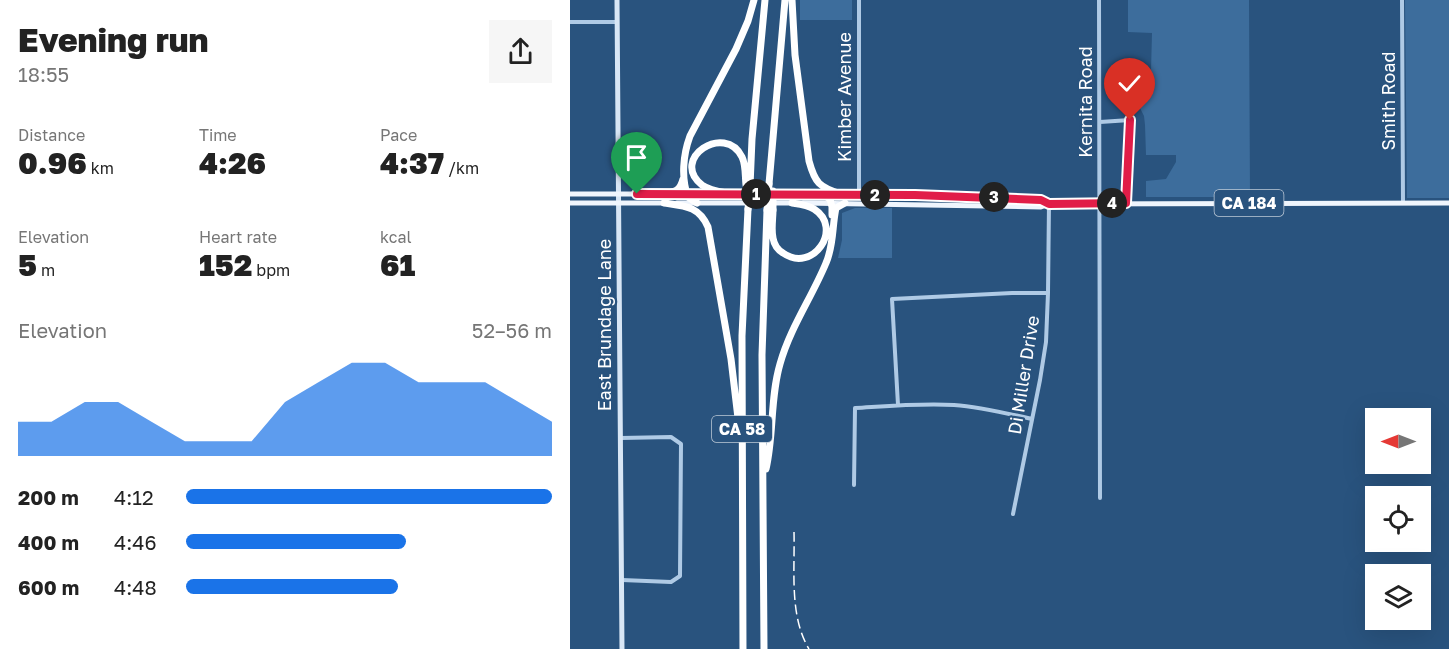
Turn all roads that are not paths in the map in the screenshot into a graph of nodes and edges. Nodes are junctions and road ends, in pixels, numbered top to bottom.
1 (617, 0) edge
2 (754, 0) edge
3 (765, 0) edge
4 (786, 0) edge
5 (792, 0) edge
6 (859, 0) edge
7 (1099, 0) edge
8 (1402, 0) edge
9 (570, 22) edge
10 (617, 22) junction
11 (1100, 122) junction
12 (684, 174) junction
13 (748, 186) junction
14 (570, 194) edge
15 (664, 194) junction
16 (686, 194) junction
17 (733, 194) junction
18 (619, 195) junction
19 (824, 195) junction
20 (841, 195) junction
21 (859, 195) junction
22 (570, 203) edge
23 (619, 203) junction
24 (664, 203) junction
25 (697, 203) junction
26 (792, 203) junction
27 (832, 203) junction
28 (845, 203) junction
29 (1126, 203) junction
30 (1403, 203) junction
31 (1449, 203) edge
32 (1049, 204) junction
33 (1100, 204) junction
34 (770, 210) junction
35 (833, 223) junction
36 (1048, 293) junction
37 (898, 405) junction
38 (1032, 418) junction
39 (621, 438) junction
40 (763, 484) junction
41 (854, 485) dead end
42 (1100, 498) dead end
43 (1013, 514) dead end
44 (743, 526) junction
45 (622, 580) junction
46 (622, 649) edge
47 (743, 649) edge
48 (764, 649) edge

1 - 10 main road, East Brundage Lane
2 - 12 highway
3 - 13 highway
4 - 34 highway, CA 58, bridge
5 - 20 highway
6 - 21 street, Kimber Avenue
7 - 11 street, Kernita Road
8 - 30 street, Smith Road
9 - 10 street
10 - 18 main road, East Brundage Lane
11 - 29 street
11 - 33 street, Kernita Road
12 - 15 highway
12 - 16 highway
13 - 17 highway
13 - 44 highway, CA 58, bridge
14 - 18 main road, CA 184
15 - 16 main road, CA 184
15 - 18 main road, CA 184
16 - 17 main road, CA 184
16 - 25 highway
17 - 19 main road, CA 184
18 - 23 main road, East Brundage Lane
19 - 20 main road, CA 184
19 - 27 highway
20 - 21 main road, CA 184
21 - 32 main road, CA 184
22 - 23 main road, CA 184
23 - 24 main road, CA 184
23 - 39 main road, East Brundage Lane
24 - 25 main road, CA 184
24 - 44 highway
25 - 26 main road, CA 184
26 - 27 main road, CA 184
26 - 34 highway
27 - 28 main road, CA 184
27 - 35 highway
28 - 32 main road, CA 184
28 - 35 highway
29 - 30 main road, CA 184
29 - 33 main road, CA 184
30 - 31 main road, CA 184
32 - 33 main road, CA 184
32 - 36 street, Di Miller Drive
33 - 42 street, Kernita Road
34 - 40 highway, CA 58
35 - 40 highway
36 - 37 street
36 - 38 street, Di Miller Drive
37 - 38 street
37 - 41 street
38 - 43 street, Di Miller Drive
39 - 45 main road, East Brundage Lane
39 - 45 street
40 - 48 highway, CA 58
44 - 47 highway, CA 58
45 - 46 main road, East Brundage Lane

